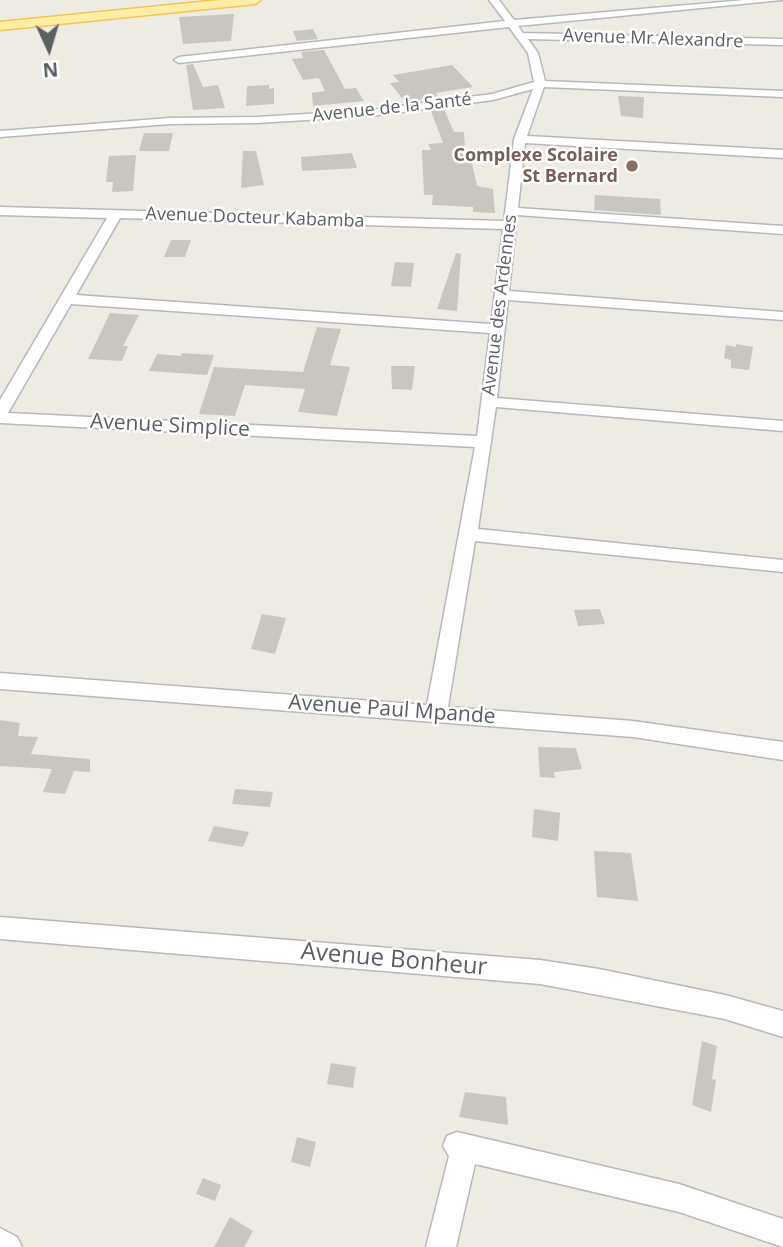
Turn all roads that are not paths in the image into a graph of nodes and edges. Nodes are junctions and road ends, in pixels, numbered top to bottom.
1 (249, 0) edge
2 (255, 0) edge
3 (494, 0) edge
4 (777, 0) edge
5 (199, 4) edge
6 (514, 23) junction
7 (0, 26) edge
8 (523, 36) junction
9 (783, 42) edge
10 (179, 60) dead end
11 (540, 84) junction
12 (783, 94) edge
13 (0, 134) edge
14 (520, 139) junction
15 (783, 154) edge
16 (0, 211) edge
17 (116, 214) junction
18 (510, 218) junction
19 (783, 230) edge
20 (500, 295) junction
21 (67, 299) junction
22 (783, 316) edge
23 (496, 329) junction
24 (488, 402) junction
25 (0, 415) edge
26 (783, 426) edge
27 (484, 442) junction
28 (467, 534) junction
29 (783, 566) edge
30 (0, 681) edge
31 (436, 714) junction
32 (783, 751) edge
33 (0, 928) edge
34 (783, 1024) edge
35 (461, 1147) joint
36 (783, 1233) edge
37 (0, 1243) edge
38 (7, 1247) edge
39 (441, 1247) edge

1 - 2 main road
1 - 5 main road
3 - 6 street
4 - 6 street
5 - 7 main road
6 - 8 street
6 - 10 street
8 - 9 street, Avenue Mr Alexandre
8 - 11 street
11 - 12 street, Avenue de la Santé
11 - 13 street, Avenue de la Santé
11 - 14 street, Avenue des Ardennes
14 - 15 street
14 - 18 street, Avenue des Ardennes
16 - 17 street, Avenue Docteur Kabamba
17 - 18 street, Avenue Docteur Kabamba
17 - 21 street
18 - 19 street, Avenue Docteur Kabamba
18 - 20 street, Avenue des Ardennes
20 - 22 street
20 - 23 street, Avenue des Ardennes
21 - 23 street
21 - 25 street
23 - 24 street, Avenue des Ardennes
24 - 26 street
24 - 27 street, Avenue des Ardennes
25 - 27 street, Avenue Simplice
27 - 28 street, Avenue des Ardennes
28 - 29 street
28 - 31 street, Avenue des Ardennes
30 - 31 street, Avenue Paul Mpande
31 - 32 street, Avenue Paul Mpande
33 - 34 street, Avenue Bonheur
35 - 36 street
35 - 39 street
37 - 38 street

